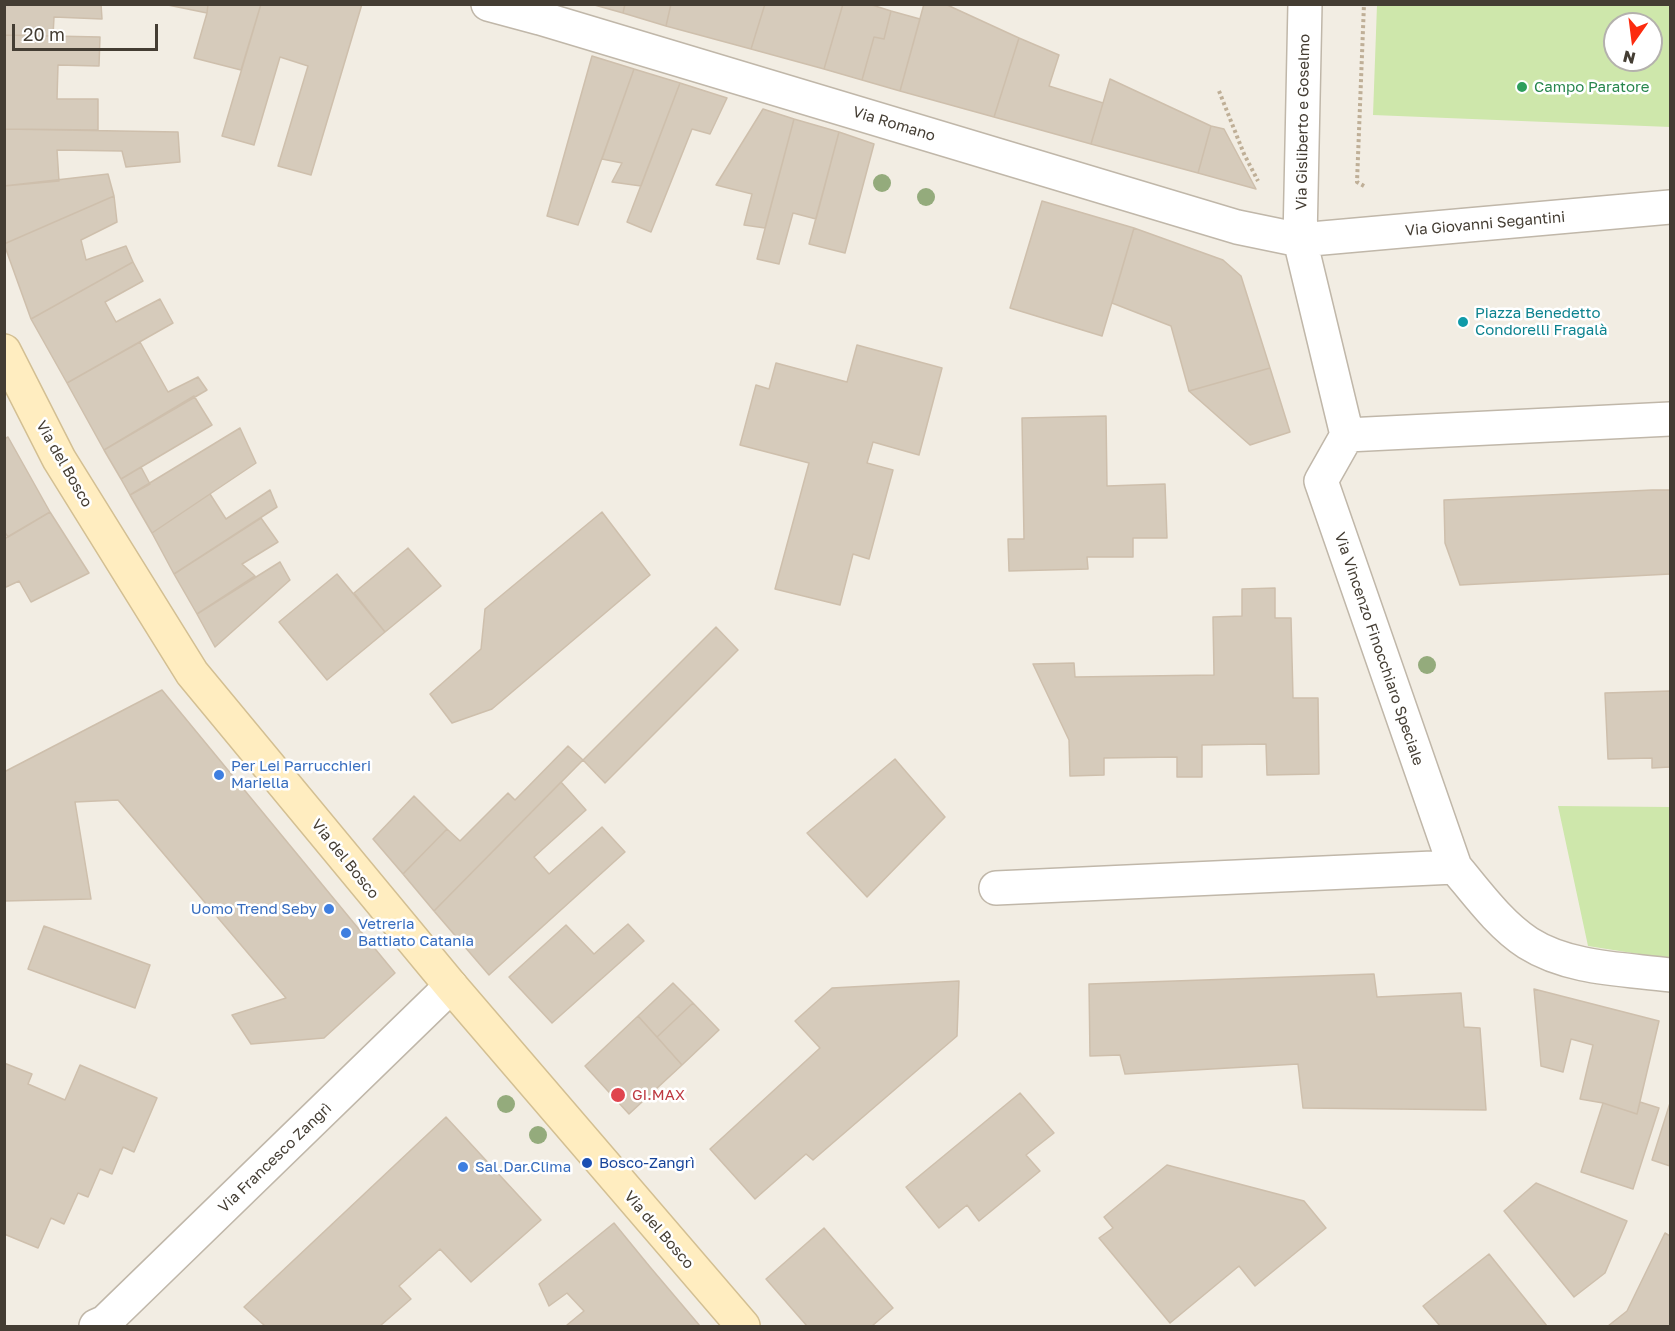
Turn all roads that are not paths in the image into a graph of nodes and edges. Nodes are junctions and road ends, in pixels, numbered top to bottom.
1 (488, 4) edge
2 (1305, 4) edge
3 (1671, 207) edge
4 (1300, 240) junction
5 (4, 351) edge
6 (1671, 419) edge
7 (1347, 435) junction
8 (1455, 867) junction
9 (996, 888) dead end
10 (1671, 975) edge
11 (451, 986) junction
12 (96, 1326) edge
13 (742, 1326) edge

1 - 4 street, Via Romano
2 - 4 street, Via Gisliberto e Goselmo
3 - 4 street, Via Giovanni Segantini
4 - 7 street
5 - 11 main road, Via del Bosco
6 - 7 street
7 - 8 street, Via Vincenzo Finocchiaro Speciale
8 - 9 street
8 - 10 street, Via Vincenzo Finocchiaro Speciale
11 - 12 street, Via Francesco Zangrì
11 - 13 main road, Via del Bosco

